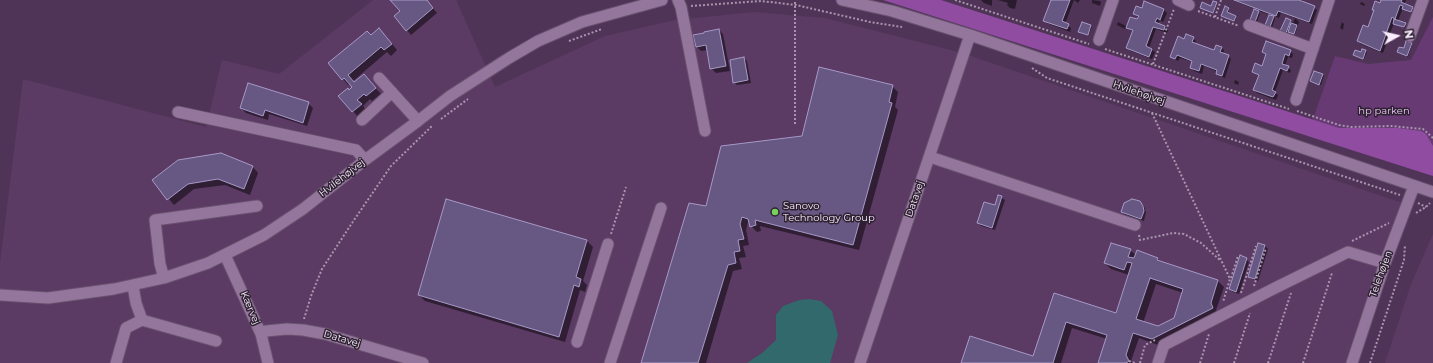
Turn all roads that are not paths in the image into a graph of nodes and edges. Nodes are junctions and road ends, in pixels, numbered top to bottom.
1 (662, 0) edge
2 (842, 0) edge
3 (1113, 0) edge
4 (1329, 0) edge
5 (1424, 0) edge
6 (680, 3) edge
7 (1176, 4) edge
8 (1189, 5) road end
9 (1249, 25) road end
10 (970, 36) junction
11 (1410, 36) dead end
12 (1097, 44) road end
13 (1313, 49) junction
14 (380, 78) dead end
15 (392, 92) junction
16 (1296, 100) dead end
17 (178, 112) dead end
18 (362, 120) dead end
19 (418, 121) junction
20 (705, 131) dead end
21 (930, 157) junction
22 (365, 160) junction
23 (1414, 186) junction
24 (1432, 196) edge
25 (257, 206) dead end
26 (659, 212) dead end
27 (1135, 225) road end
28 (608, 244) road end
29 (226, 255) junction
30 (1385, 263) junction
31 (164, 278) junction
32 (133, 286) junction
33 (0, 295) edge
34 (142, 320) junction
35 (261, 334) junction
36 (216, 341) dead end
37 (577, 342) dead end
38 (116, 363) edge
39 (268, 363) edge
40 (423, 363) edge
41 (610, 363) edge
42 (860, 363) edge
43 (1158, 363) edge
44 (1352, 363) edge

1 - 19 street, Hvilehøjvej
2 - 10 street, Hvilehøjvej
3 - 12 street
4 - 13 street
5 - 11 street
6 - 20 street
7 - 8 street
9 - 13 street
10 - 21 street, Datavej
10 - 23 street, Hvilehøjvej
13 - 16 street
14 - 15 street
15 - 18 street
15 - 19 street
17 - 22 street
19 - 22 street, Hvilehøjvej
21 - 27 street
21 - 42 street, Datavej
22 - 29 street, Hvilehøjvej
23 - 24 street, Hvilehøjvej
23 - 30 street, Telehøjen
25 - 31 street
26 - 41 street
28 - 37 street
29 - 31 street, Hvilehøjvej
29 - 35 street, Kærvej
30 - 43 street
30 - 44 street, Telehøjen
31 - 32 street, Hvilehøjvej
32 - 33 street, Hvilehøjvej
32 - 34 street
34 - 36 street
34 - 38 street
35 - 39 street, Kærvej
35 - 40 street, Datavej

